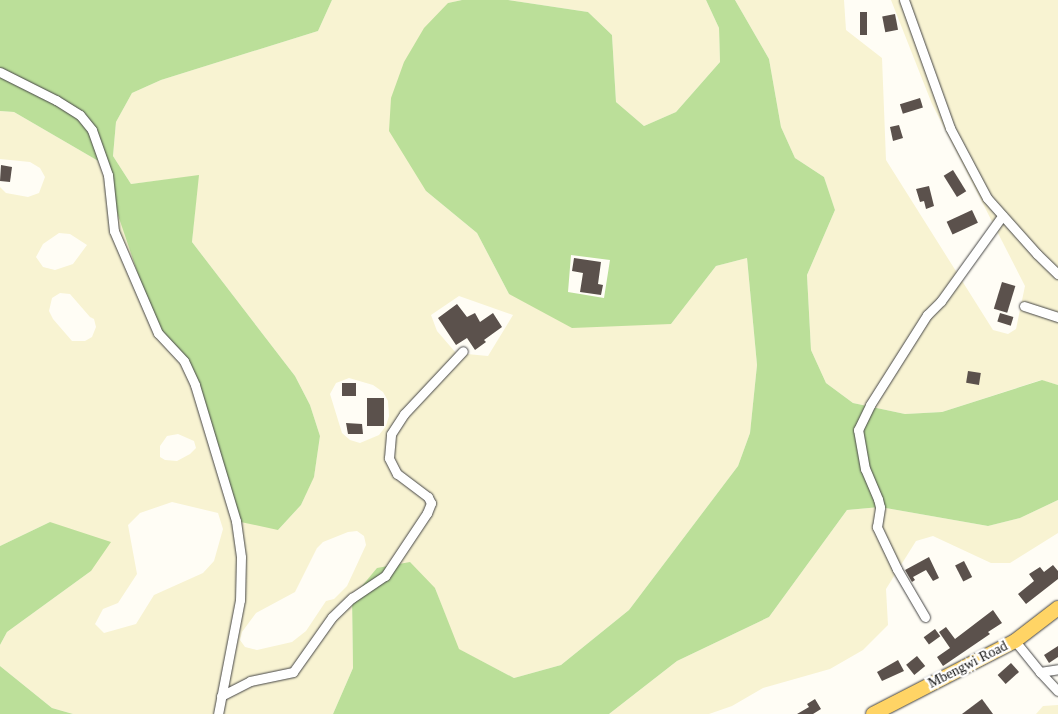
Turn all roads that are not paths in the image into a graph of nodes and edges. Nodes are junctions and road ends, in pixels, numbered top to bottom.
1 (904, 0) edge
2 (0, 72) edge
3 (1002, 216) junction
4 (1058, 274) edge
5 (1024, 306) dead end
6 (1058, 317) edge
7 (463, 351) dead end
8 (1058, 608) edge
9 (925, 617) dead end
10 (1015, 641) junction
11 (1058, 669) edge
12 (1040, 672) junction
13 (1058, 691) edge
14 (221, 696) junction
15 (218, 714) edge
16 (873, 714) edge

1 - 3 street
2 - 14 street
3 - 4 street
3 - 9 street
5 - 6 street
7 - 14 street
8 - 10 main road, Mbengwi Road
10 - 12 street
10 - 16 main road, Mbengwi Road
11 - 12 street
12 - 13 street
14 - 15 street

